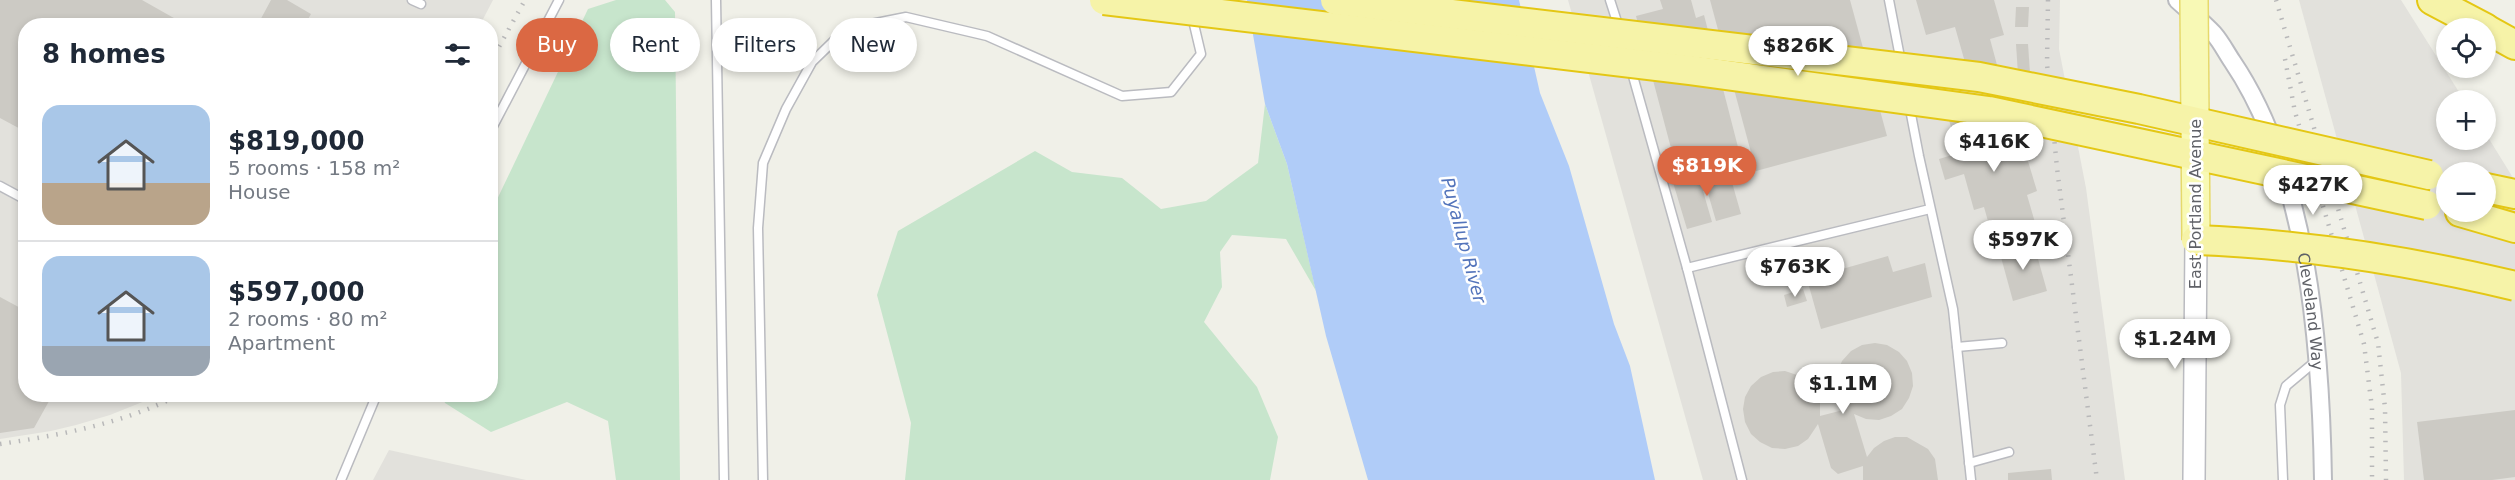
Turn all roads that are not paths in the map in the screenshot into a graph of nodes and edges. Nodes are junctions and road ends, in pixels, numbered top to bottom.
1 (412, 0) edge
2 (559, 0) edge
3 (716, 0) edge
4 (1104, 0) edge
5 (1189, 0) edge
6 (1335, 0) edge
7 (1611, 0) edge
8 (1889, 0) edge
9 (2177, 0) edge
10 (2194, 0) edge
11 (2432, 0) edge
12 (421, 4) dead end
13 (2465, 18) edge
14 (2496, 35) edge
15 (1623, 43) dead end
16 (2515, 45) edge
17 (1627, 54) dead end
18 (498, 117) edge
19 (2436, 177) edge
20 (0, 186) edge
21 (2496, 190) edge
22 (2515, 194) edge
23 (18, 196) edge
24 (2436, 207) edge
25 (1930, 209) junction
26 (2494, 222) edge
27 (2515, 228) edge
28 (2196, 250) junction
29 (1687, 268) junction
30 (2515, 286) edge
31 (2002, 343) dead end
32 (1957, 346) junction
33 (2317, 360) junction
34 (374, 402) edge
35 (2009, 452) dead end
36 (1969, 463) junction
37 (341, 480) edge
38 (724, 480) edge
39 (763, 480) edge
40 (1742, 480) edge
41 (1971, 480) edge
42 (2194, 480) edge
43 (2283, 480) edge
44 (2323, 480) edge

1 - 12 lane
2 - 18 lane
3 - 38 lane
4 - 24 highway, bridge
5 - 39 lane
6 - 19 highway, bridge
7 - 15 lane
8 - 25 lane
9 - 33 street, Cleveland Way
10 - 28 main road, East Portland Avenue, bridge
11 - 13 highway
14 - 16 highway
17 - 29 lane
20 - 23 lane
21 - 22 highway
25 - 29 lane
25 - 32 lane
26 - 27 highway
28 - 30 highway, bridge
28 - 42 street, East Portland Avenue
29 - 40 lane
31 - 32 lane
32 - 36 lane
33 - 43 lane
33 - 44 street, Cleveland Way
34 - 37 lane
35 - 36 lane
36 - 41 lane

